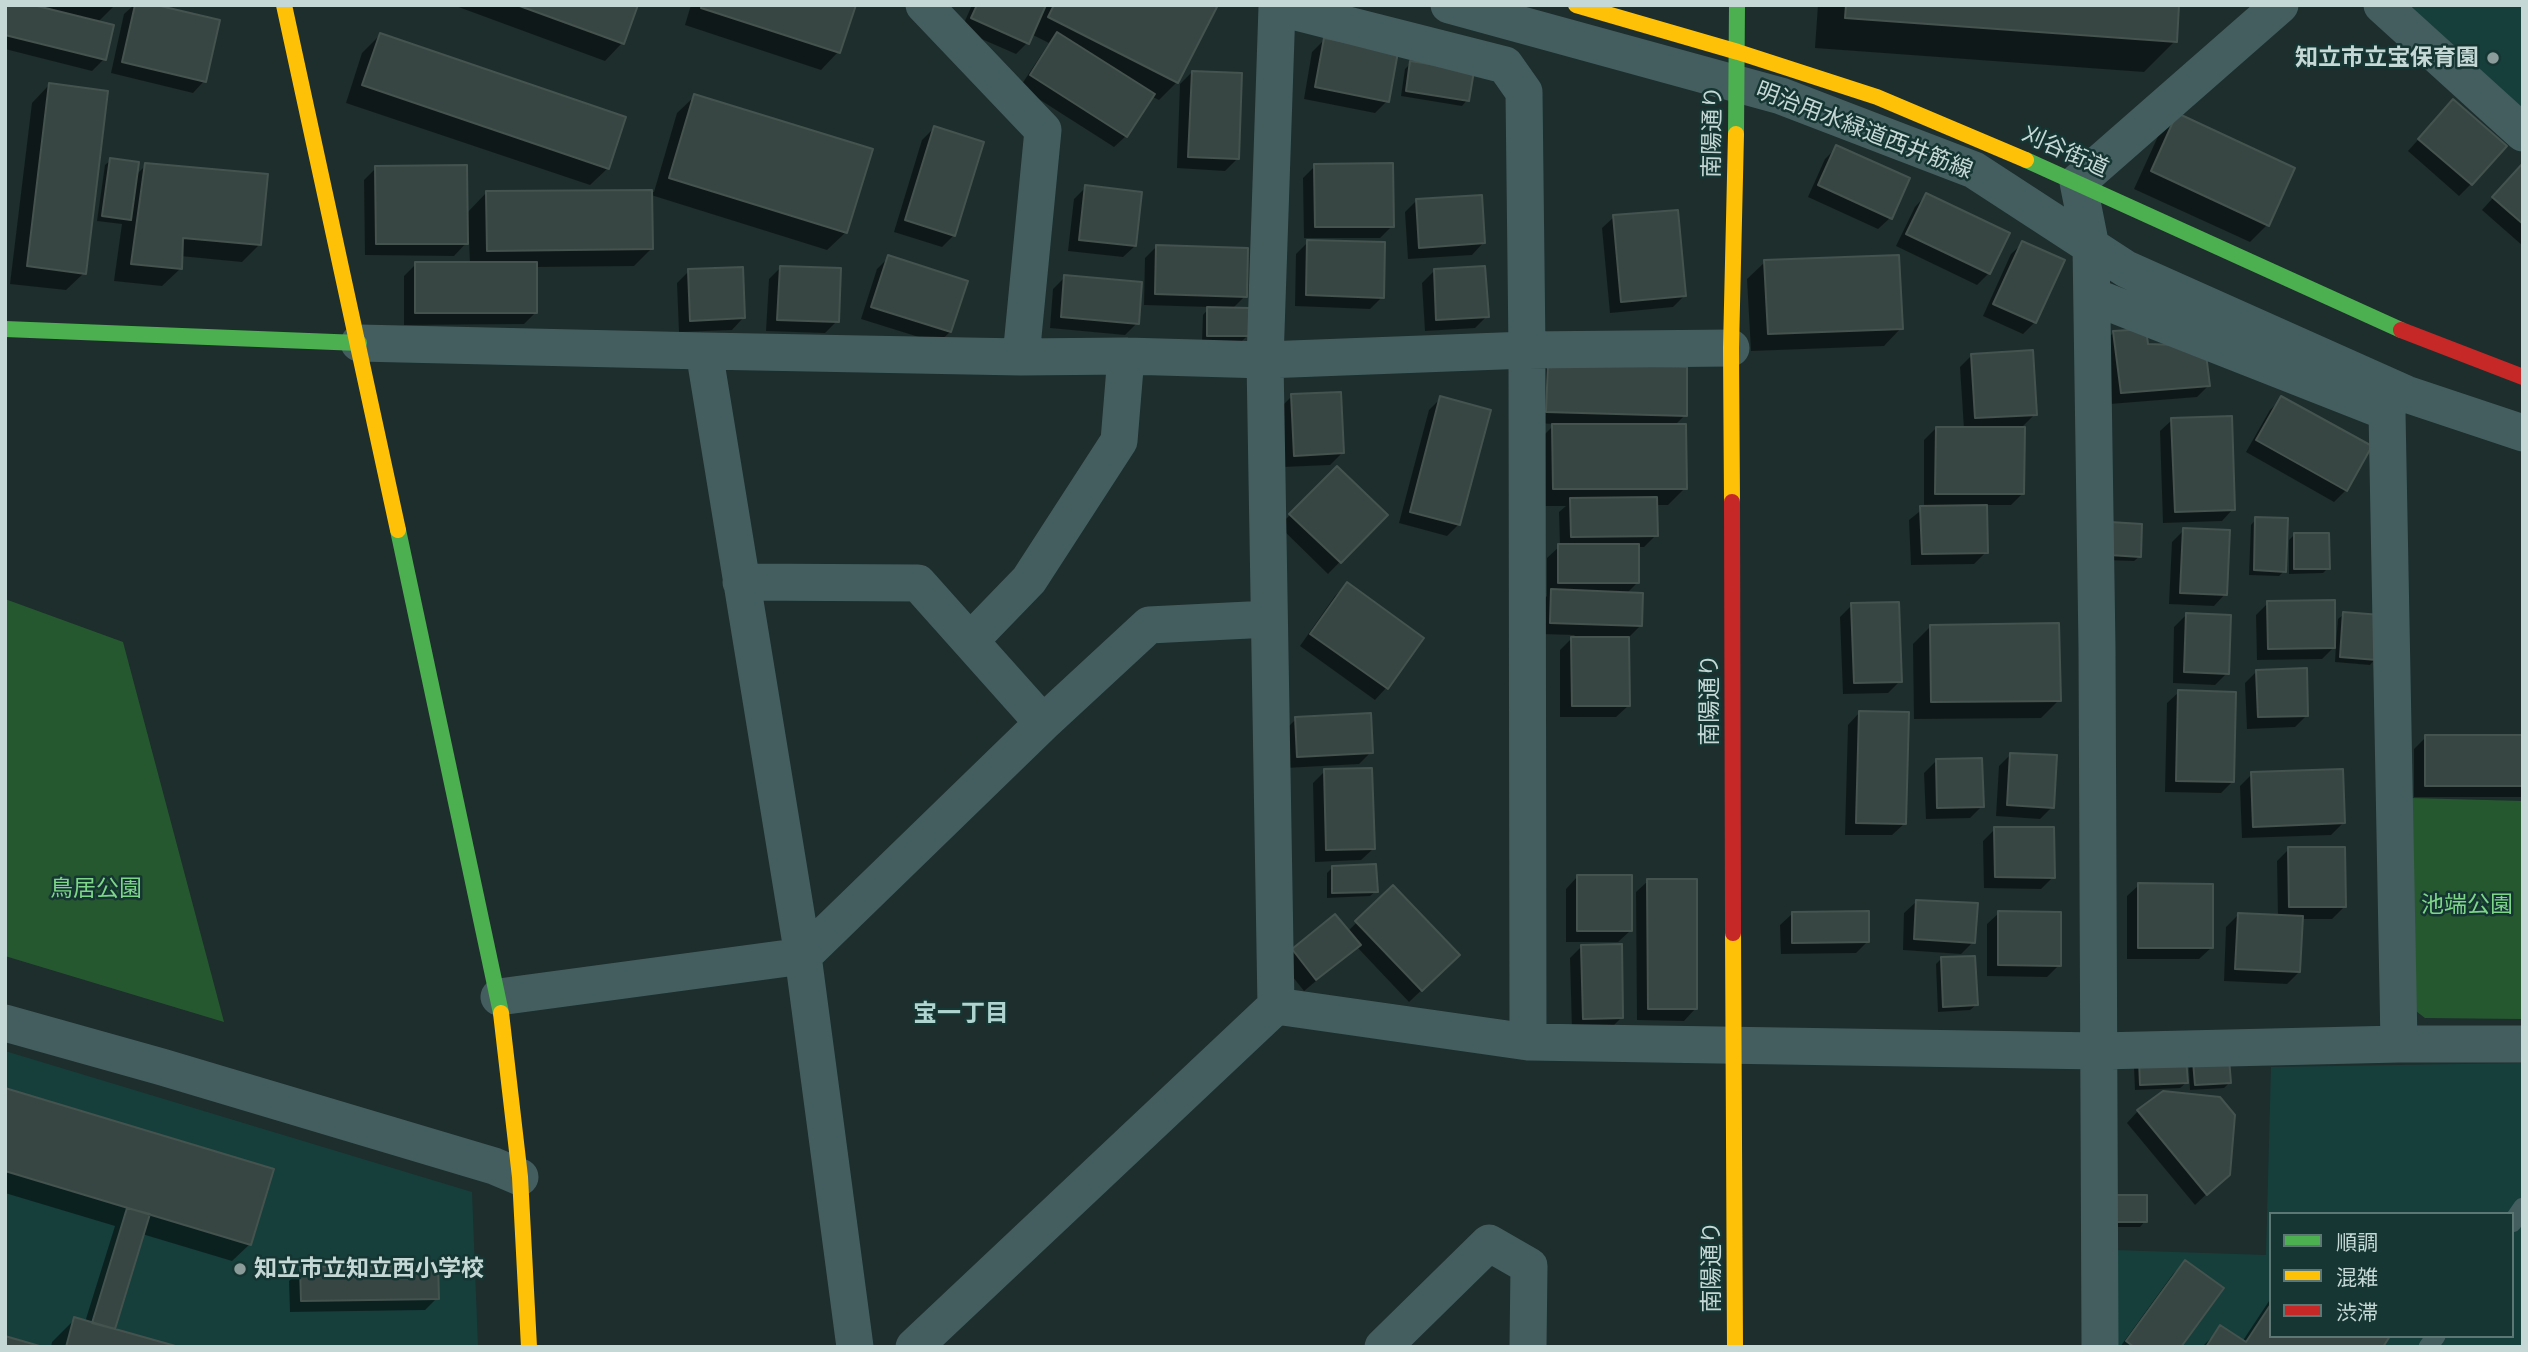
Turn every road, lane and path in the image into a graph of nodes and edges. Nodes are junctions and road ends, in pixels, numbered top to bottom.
1 (284, 5) edge
2 (924, 5) edge
3 (1448, 5) edge
4 (1576, 5) edge
5 (1737, 5) edge
6 (2280, 5) edge
7 (2382, 5) edge
8 (1738, 68) junction
9 (2523, 132) edge
10 (2078, 182) junction
11 (2091, 247) junction
12 (2092, 296) junction
13 (5, 329) edge
14 (359, 343) junction
15 (1731, 348) junction
16 (1527, 350) junction
17 (704, 351) junction
18 (1126, 356) junction
19 (1021, 357) junction
20 (1265, 360) junction
21 (2523, 377) edge
22 (2523, 433) edge
23 (741, 582) junction
24 (1269, 619) junction
25 (970, 641) junction
26 (1043, 723) junction
27 (803, 956) junction
28 (499, 998) junction
29 (1276, 1006) junction
30 (5, 1023) edge
31 (1528, 1042) junction
32 (1734, 1044) junction
33 (2399, 1044) junction
34 (2523, 1044) edge
35 (2100, 1051) junction
36 (520, 1177) junction
37 (529, 1347) edge
38 (855, 1347) edge
39 (914, 1347) edge
40 (1384, 1347) edge
41 (1528, 1347) edge
42 (1735, 1347) edge
43 (2100, 1347) edge

1 - 14 street
2 - 19 street
3 - 8 street, 明治用水緑道西井筋線
4 - 8 street, 刈谷街道
5 - 8 street, 南陽通り
6 - 10 street
7 - 9 street
8 - 10 street, 刈谷街道
8 - 11 street, 明治用水緑道西井筋線
8 - 15 street, 南陽通り
10 - 11 street
10 - 21 street, 刈谷街道
11 - 12 street
11 - 22 street, 明治用水緑道西井筋線
12 - 33 street
12 - 35 street
13 - 14 street
14 - 17 street
14 - 28 street
15 - 16 street
15 - 32 street, 南陽通り
16 - 20 street
16 - 20 street
16 - 31 street
17 - 19 street
17 - 23 street
18 - 19 street
18 - 20 street
18 - 25 street
20 - 24 street
23 - 25 street
23 - 27 street
24 - 26 street
24 - 29 street
25 - 26 street
26 - 27 street
27 - 28 street
27 - 38 street
28 - 36 street
29 - 31 street
29 - 39 street
30 - 36 street
31 - 32 street
32 - 35 street
32 - 42 street, 南陽通り
33 - 34 street
33 - 35 street
35 - 43 street
36 - 37 street
40 - 41 street

